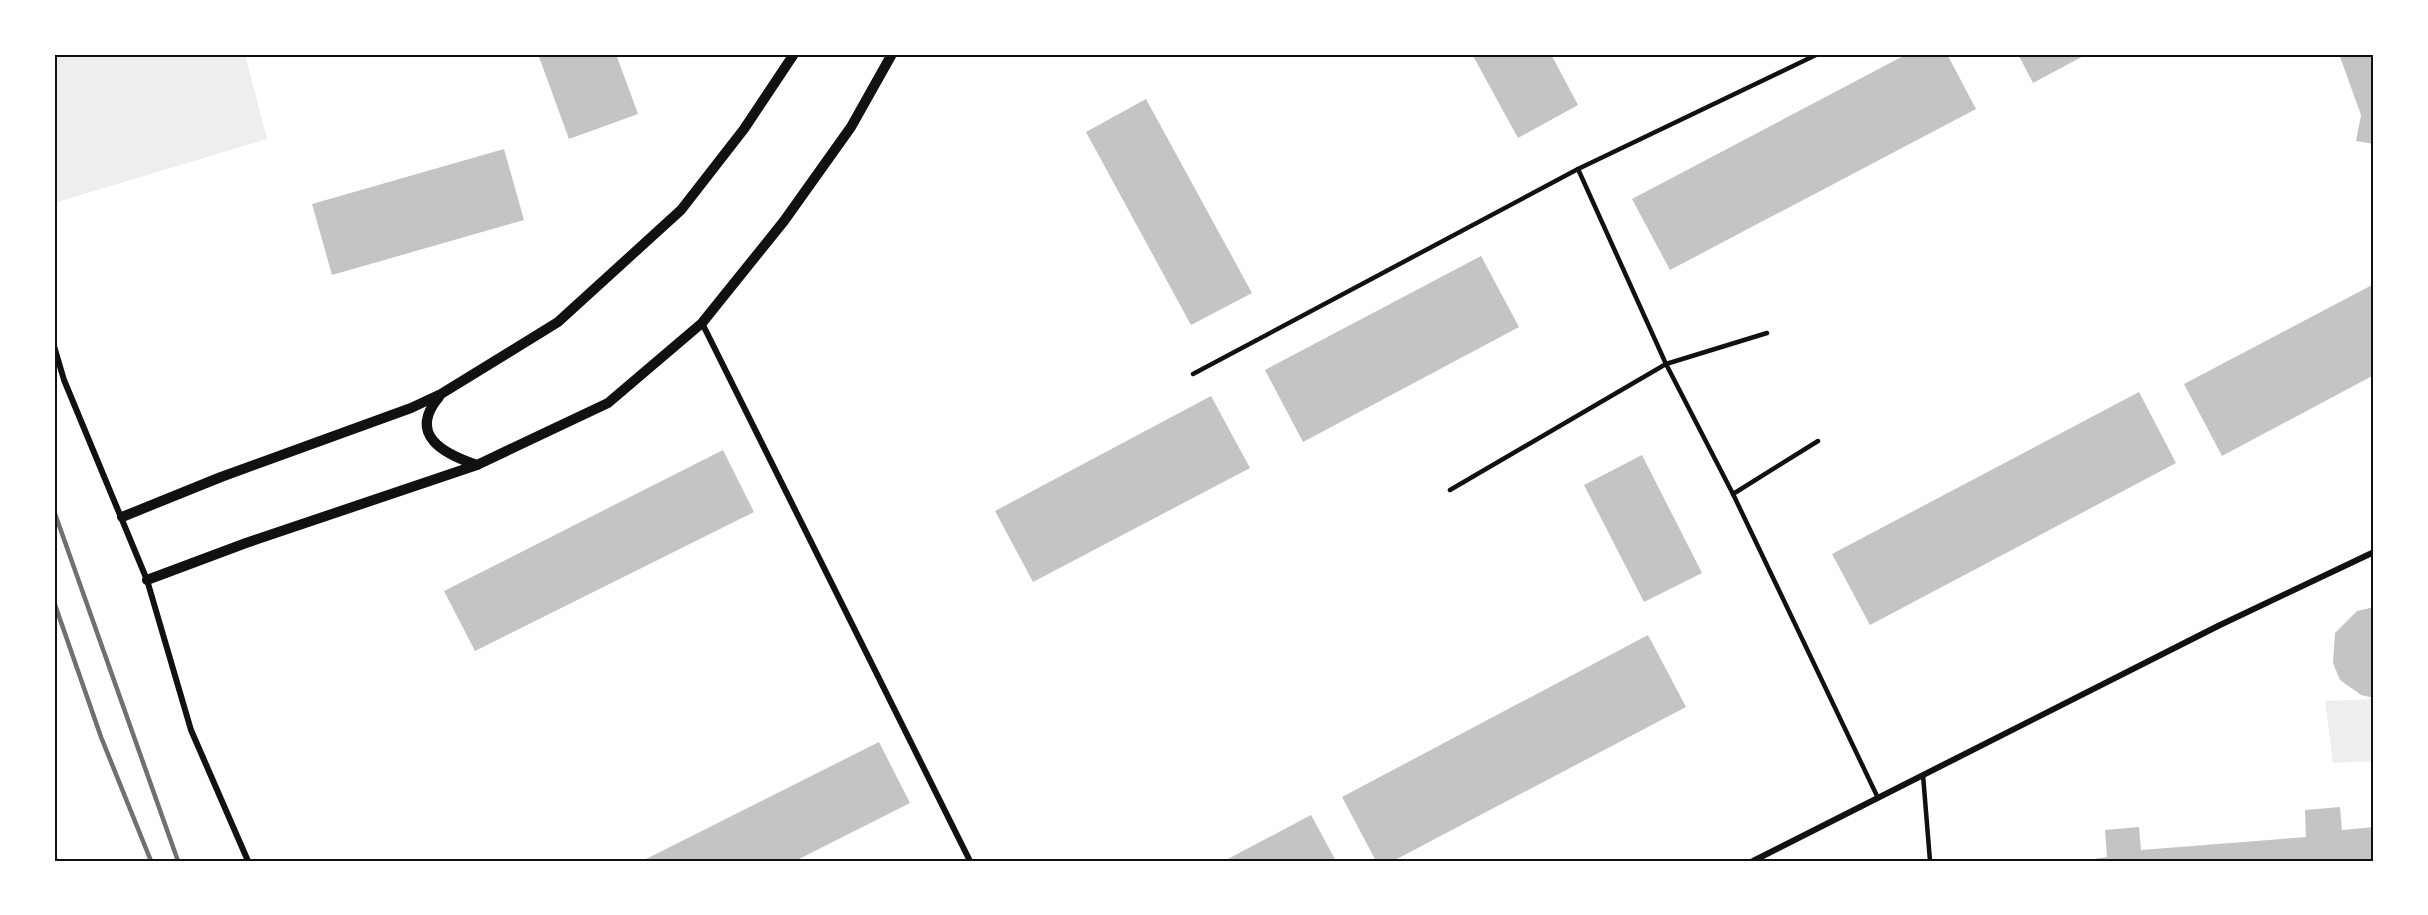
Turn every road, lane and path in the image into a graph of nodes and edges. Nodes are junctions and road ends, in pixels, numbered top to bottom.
1 (794, 54) edge
2 (892, 54) edge
3 (1818, 54) edge
4 (1578, 168) junction
5 (702, 323) junction
6 (1767, 333) dead end
7 (54, 346) edge
8 (1666, 364) junction
9 (1193, 374) dead end
10 (441, 394) junction
11 (1818, 441) dead end
12 (477, 465) junction
13 (1449, 490) dead end
14 (1733, 494) junction
15 (122, 517) junction
16 (2374, 552) edge
17 (147, 580) junction
18 (1923, 775) junction
19 (1878, 798) junction
20 (248, 861) edge
21 (970, 861) edge
22 (1753, 861) edge
23 (1930, 861) edge

1 - 10 street
2 - 5 street
3 - 4 lane
4 - 8 lane
4 - 9 lane
5 - 12 street
5 - 21 street
6 - 8 lane
7 - 15 street
8 - 13 lane
8 - 14 lane
10 - 12 street
10 - 15 street
11 - 14 lane
12 - 17 street
14 - 19 lane
15 - 17 street
16 - 18 street
17 - 20 street
18 - 19 street
18 - 23 lane
19 - 22 street

